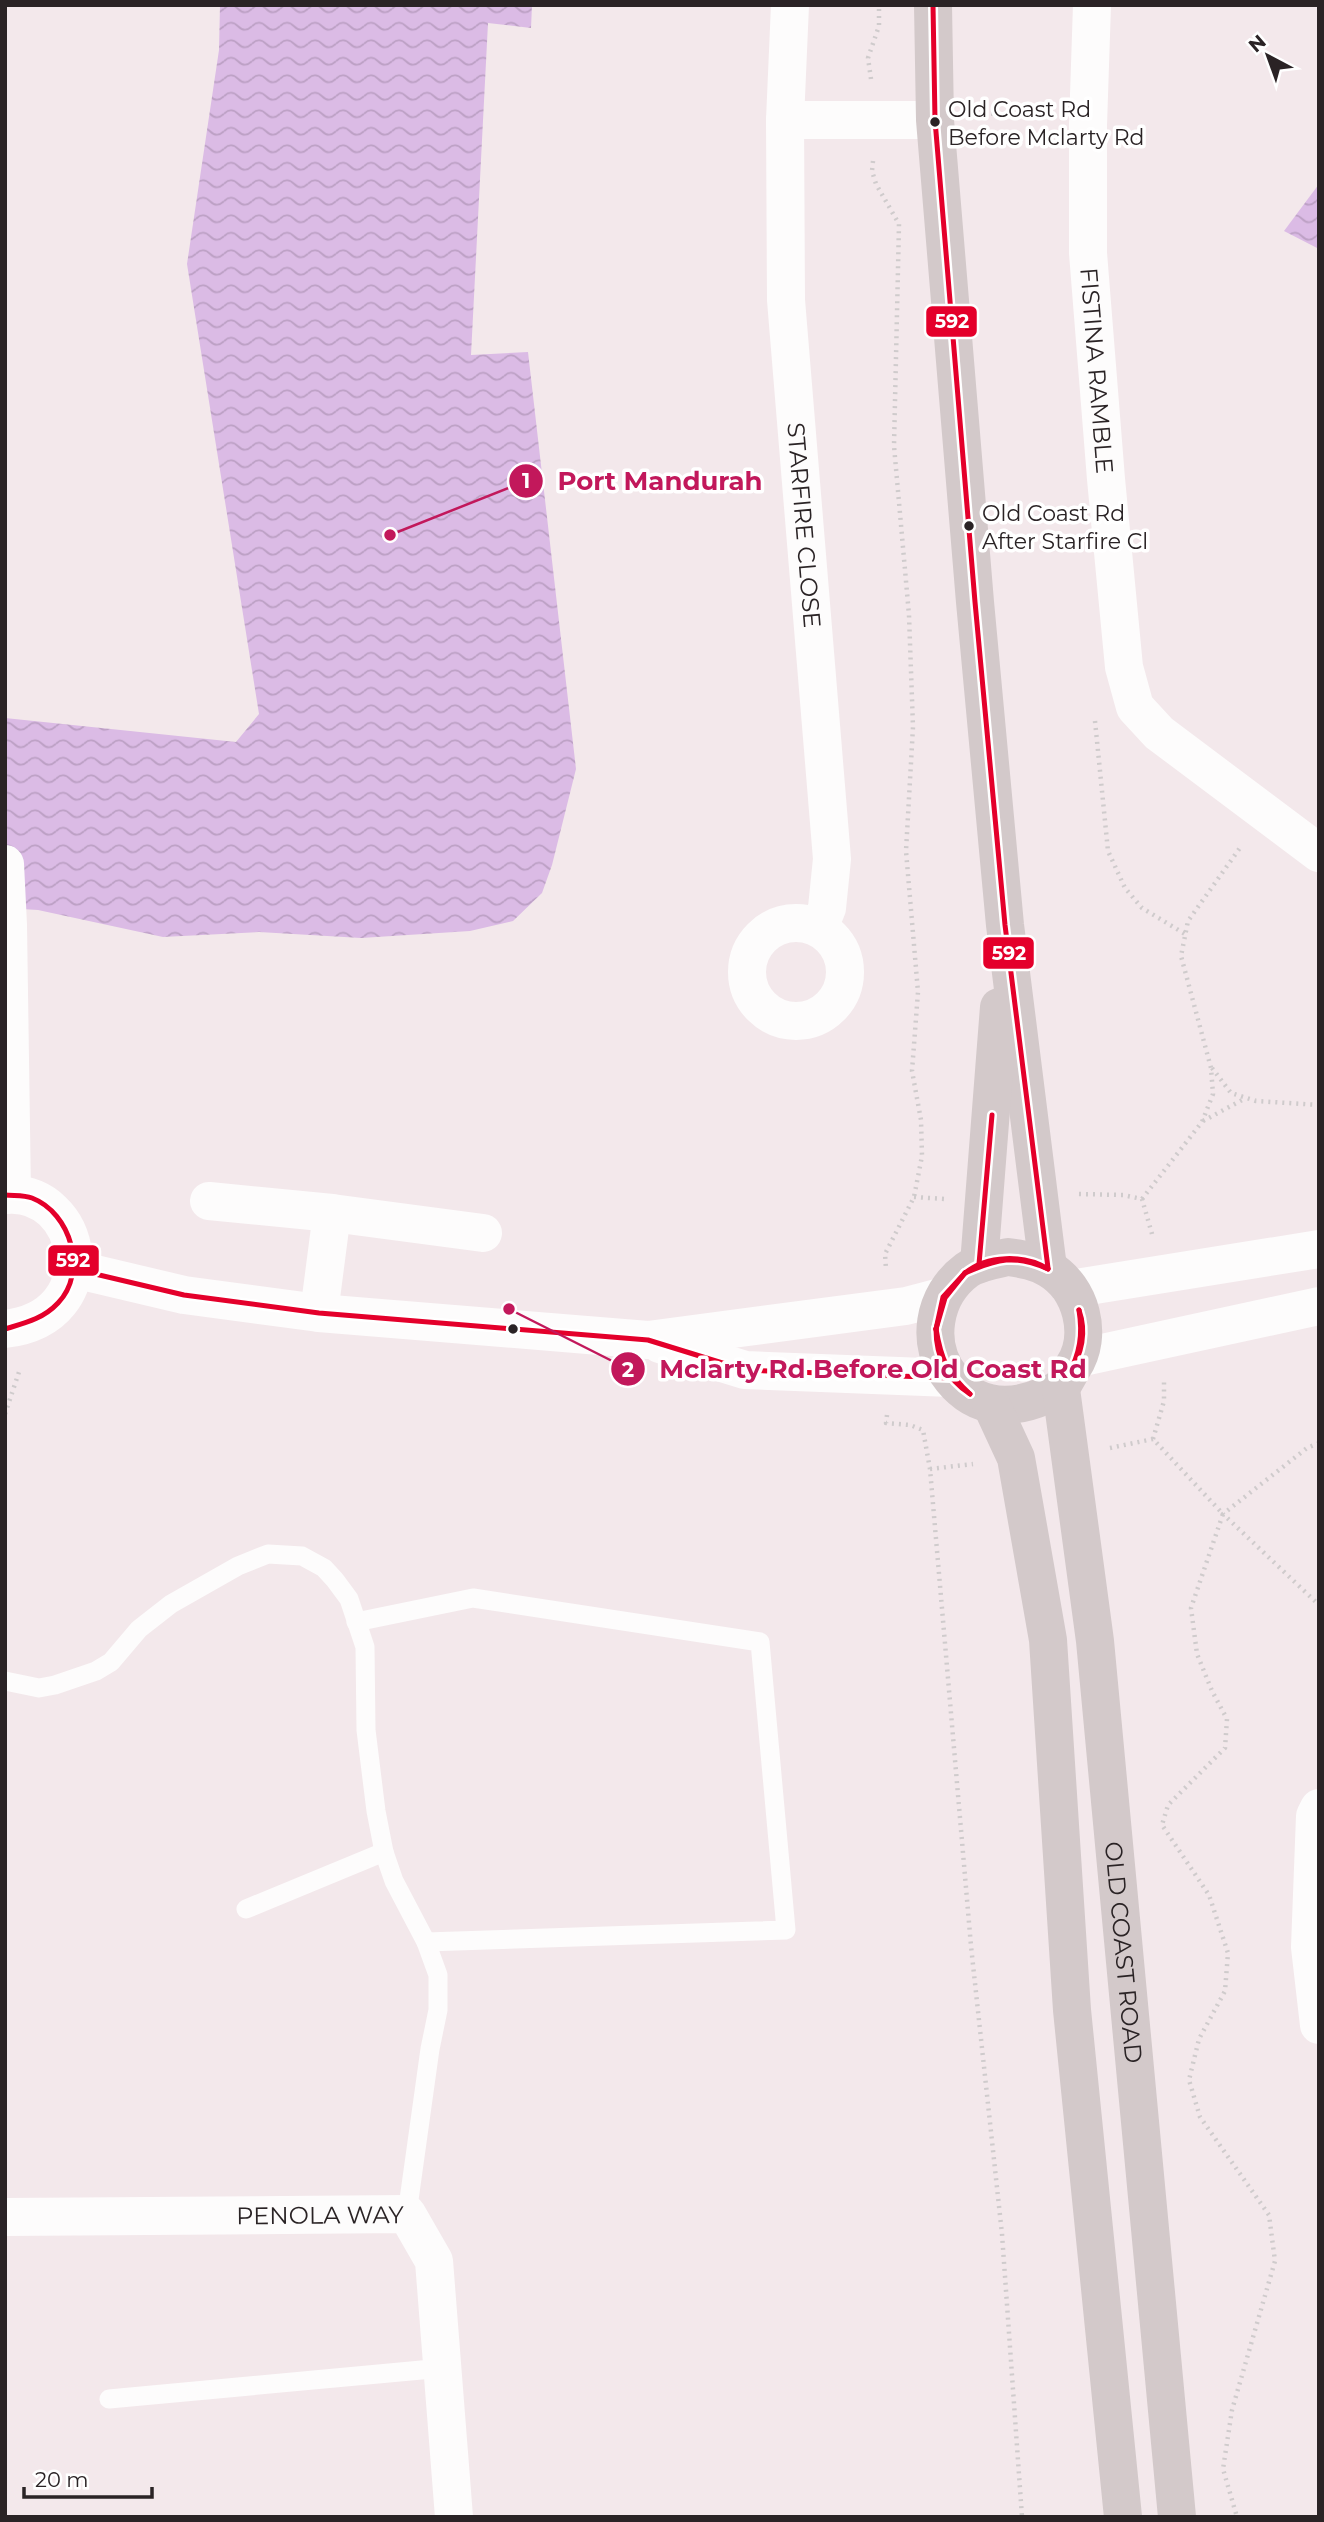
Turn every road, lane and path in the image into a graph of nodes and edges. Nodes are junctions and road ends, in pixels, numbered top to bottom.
1 (790, 5) edge
2 (933, 5) edge
3 (1092, 5) edge
4 (1058, 111) dead end
5 (984, 114) dead end
6 (785, 120) junction
7 (935, 120) junction
8 (1265, 813) junction
9 (1319, 853) edge
10 (5, 864) edge
11 (1005, 925) junction
12 (819, 928) dead end
13 (1211, 1068) junction
14 (1245, 1098) junction
15 (1319, 1105) edge
16 (1202, 1122) junction
17 (9, 1195) edge
18 (1142, 1199) dead end
19 (209, 1201) dead end
20 (332, 1213) junction
21 (483, 1233) dead end
22 (1319, 1249) edge
23 (979, 1264) junction
24 (74, 1269) junction
25 (1059, 1278) junction
26 (944, 1296) junction
27 (1319, 1306) edge
28 (319, 1313) junction
29 (5, 1329) edge
30 (648, 1340) junction
31 (20, 1369) dead end
32 (1070, 1373) junction
33 (951, 1378) junction
34 (991, 1404) junction
35 (5, 1414) edge
36 (1319, 1443) edge
37 (1070, 1455) junction
38 (1016, 1458) junction
39 (930, 1469) dead end
40 (1223, 1514) junction
41 (1319, 1605) edge
42 (356, 1622) junction
43 (5, 1681) edge
44 (1319, 1808) edge
45 (384, 1852) junction
46 (246, 1909) dead end
47 (426, 1942) junction
48 (1319, 2025) edge
49 (407, 2214) junction
50 (5, 2217) edge
51 (443, 2368) junction
52 (109, 2399) dead end
53 (454, 2517) edge
54 (1123, 2517) edge
55 (1177, 2517) edge
56 (1237, 2517) edge

1 - 6 street, STARFIRE CLOSE
2 - 7 main road, OLD COAST ROAD
3 - 8 street, FISTINA RAMBLE
4 - 5 path
6 - 7 street
6 - 12 street, STARFIRE CLOSE
7 - 11 main road, OLD COAST ROAD
8 - 9 street, FISTINA RAMBLE
8 - 13 path
10 - 17 street
11 - 23 main road, OLD COAST ROAD
11 - 25 main road, OLD COAST ROAD
13 - 14 path
13 - 16 path
14 - 15 path
14 - 16 path
16 - 18 path
17 - 24 street
19 - 20 street
20 - 21 street
20 - 28 street
22 - 25 street
23 - 25 main road
23 - 26 main road
24 - 28 street
24 - 29 street
25 - 32 main road, OLD COAST ROAD
26 - 30 street
26 - 33 main road
27 - 32 street
28 - 30 street
30 - 33 street
31 - 35 path
32 - 34 main road
32 - 37 main road, OLD COAST ROAD
33 - 34 main road
34 - 38 main road
36 - 40 path
37 - 40 path
37 - 55 main road, OLD COAST ROAD
38 - 39 path
38 - 54 main road
40 - 41 path
40 - 56 path
42 - 43 lane
42 - 45 lane
42 - 47 lane
44 - 48 street
45 - 46 lane
45 - 47 lane
47 - 49 lane
49 - 50 street, PENOLA WAY
49 - 51 street, PENOLA WAY
51 - 52 lane
51 - 53 street, PENOLA WAY

